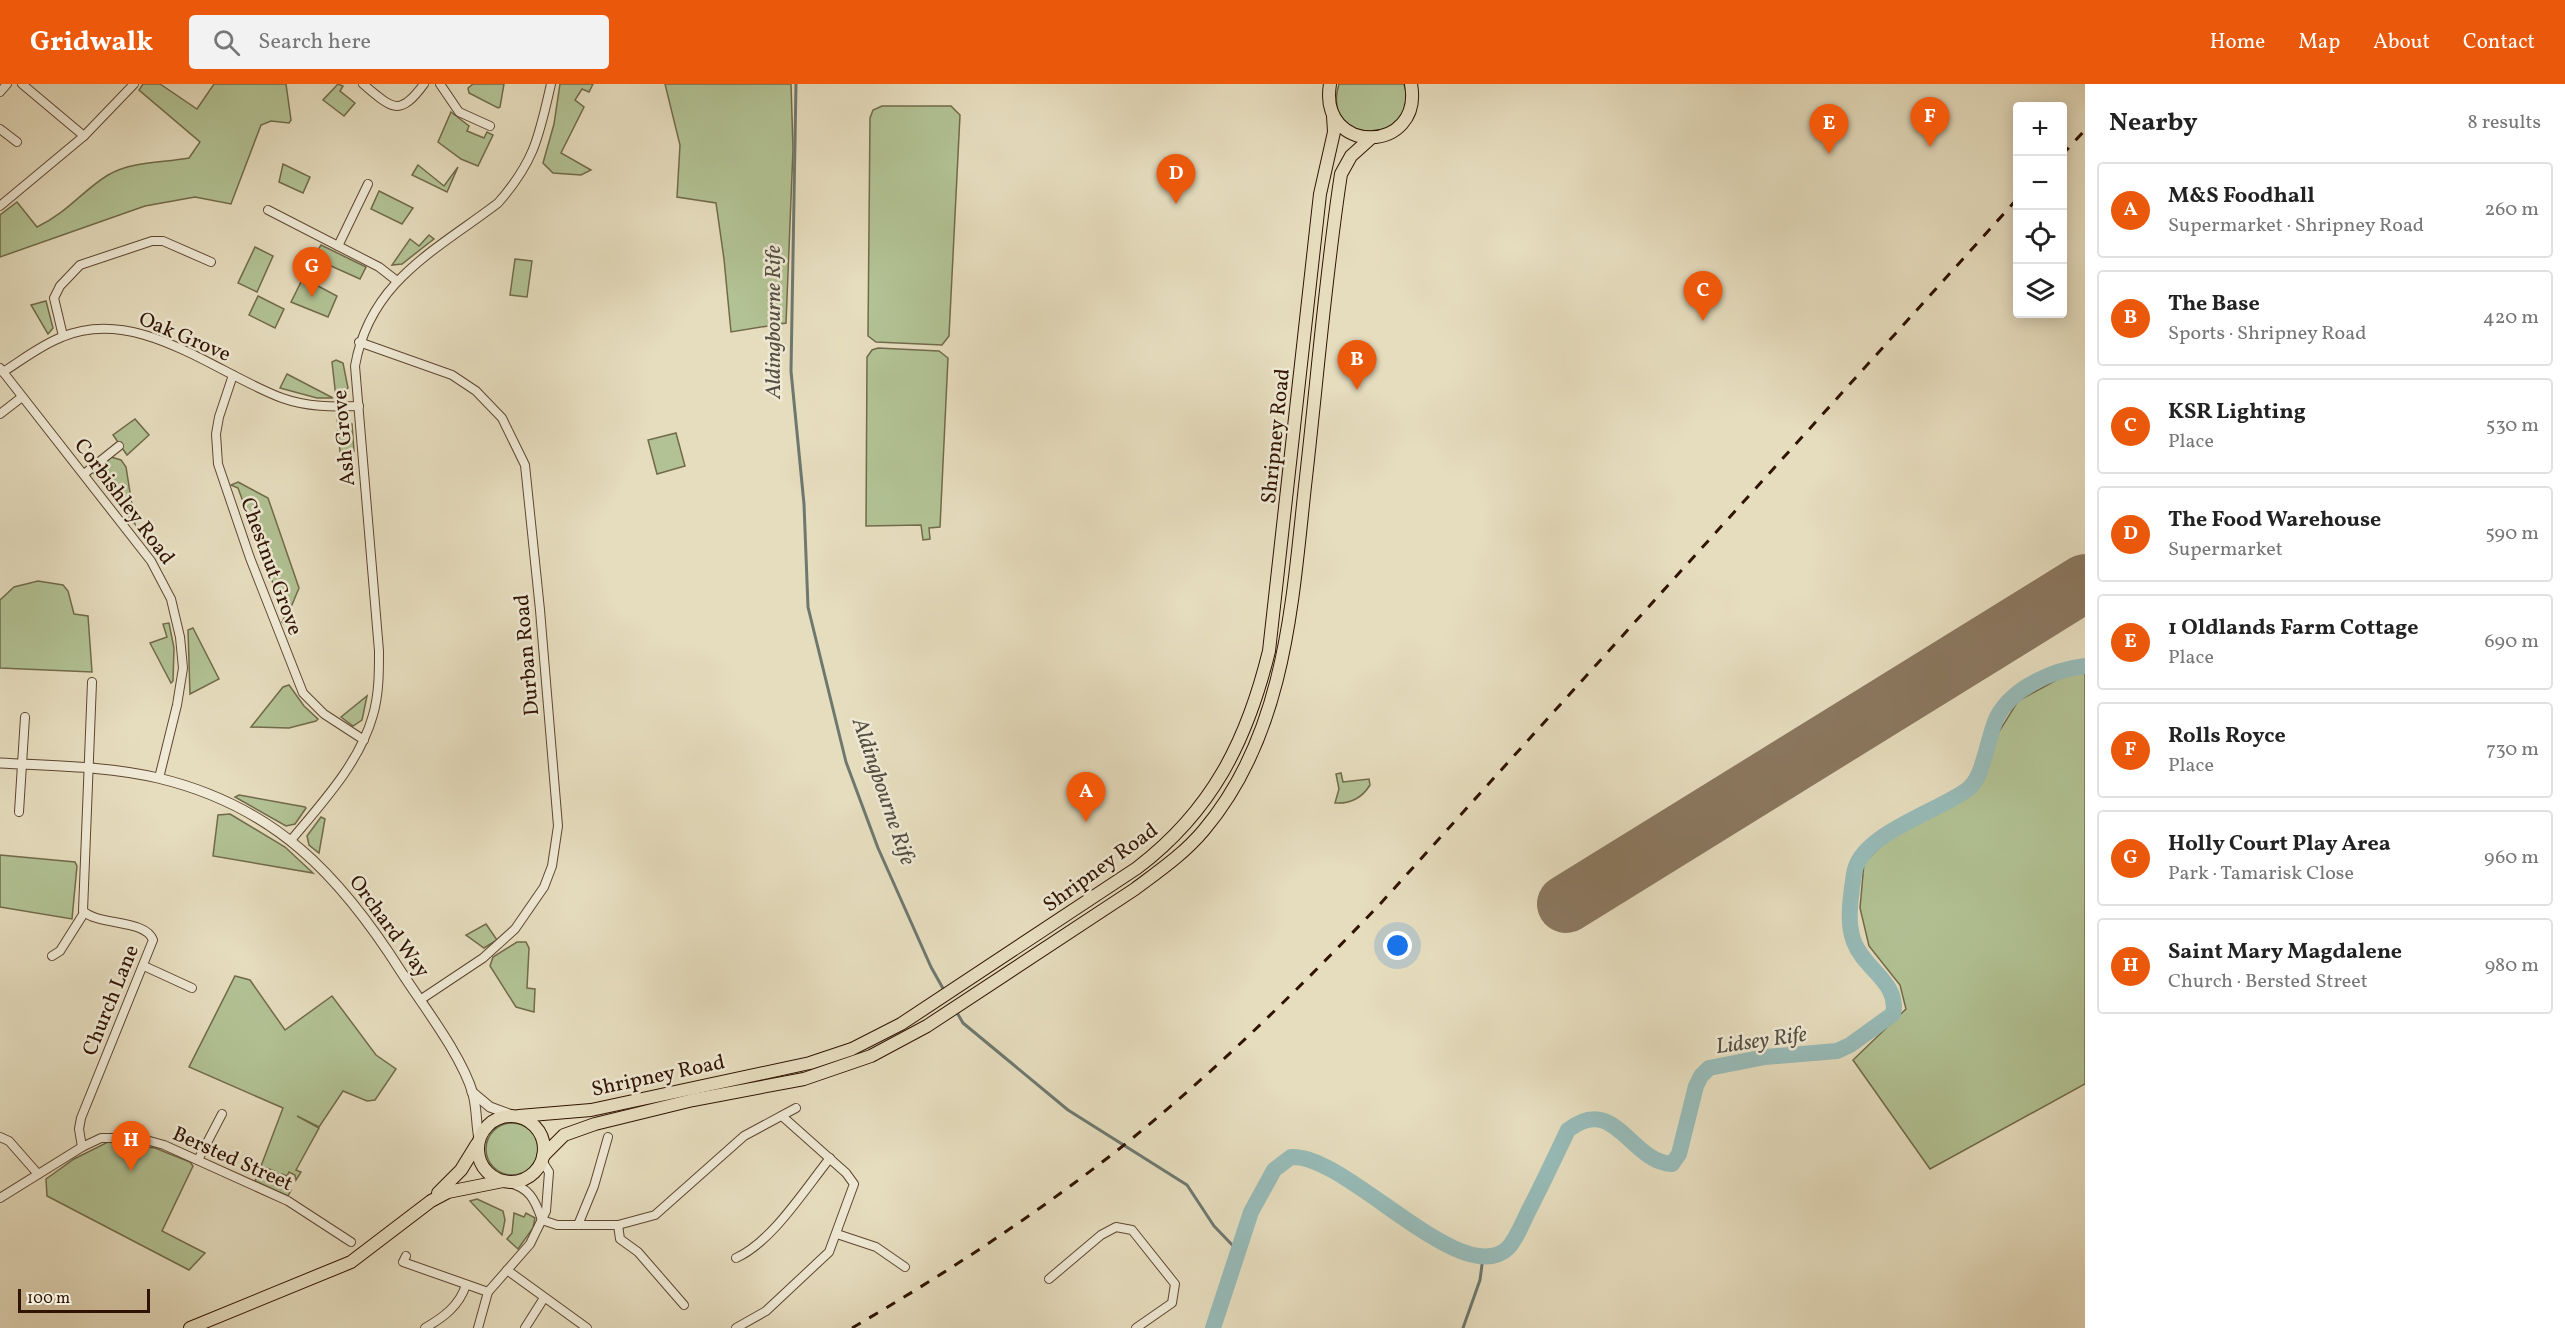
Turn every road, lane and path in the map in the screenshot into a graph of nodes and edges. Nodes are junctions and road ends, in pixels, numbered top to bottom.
1 (7, 84) edge
2 (22, 84) edge
3 (134, 84) edge
4 (363, 84) edge
5 (424, 84) edge
6 (440, 84) edge
7 (550, 84) edge
8 (1320, 84) edge
9 (1411, 84) edge
10 (1329, 90) edge
11 (0, 92) edge
12 (1333, 116) junction
13 (490, 126) dead end
14 (0, 129) edge
15 (84, 136) junction
16 (1371, 138) junction
17 (17, 142) dead end
18 (368, 184) dead end
19 (0, 206) edge
20 (268, 210) dead end
21 (338, 246) junction
22 (211, 262) dead end
23 (398, 281) junction
24 (63, 336) junction
25 (359, 342) junction
26 (1, 370) edge
27 (233, 375) junction
28 (22, 397) junction
29 (359, 406) junction
30 (0, 414) edge
31 (119, 446) dead end
32 (84, 474) junction
33 (92, 682) dead end
34 (25, 717) dead end
35 (364, 740) junction
36 (0, 763) edge
37 (22, 764) junction
38 (88, 768) junction
39 (159, 778) junction
40 (19, 812) dead end
41 (292, 840) junction
42 (84, 913) junction
43 (52, 956) dead end
44 (144, 966) junction
45 (192, 988) dead end
46 (420, 1000) junction
47 (472, 1092) junction
48 (796, 1108) dead end
49 (222, 1114) dead end
50 (515, 1116) junction
51 (782, 1116) junction
52 (0, 1137) edge
53 (608, 1137) dead end
54 (478, 1142) junction
55 (82, 1147) junction
56 (830, 1158) junction
57 (542, 1159) junction
58 (198, 1160) junction
59 (38, 1174) junction
60 (505, 1182) junction
61 (0, 1198) edge
62 (431, 1201) junction
63 (542, 1220) junction
64 (578, 1225) junction
65 (618, 1225) junction
66 (837, 1234) junction
67 (351, 1242) dead end
68 (406, 1256) dead end
69 (736, 1258) dead end
70 (906, 1267) dead end
71 (507, 1270) junction
72 (1049, 1279) dead end
73 (466, 1285) junction
74 (488, 1292) junction
75 (544, 1298) junction
76 (684, 1305) dead end
77 (190, 1328) edge
78 (425, 1328) edge
79 (478, 1328) edge
80 (525, 1328) edge
81 (587, 1328) edge
82 (736, 1328) edge
83 (1136, 1328) edge

1 - 11 street
2 - 15 street
3 - 15 street
4 - 5 street
6 - 13 street
7 - 23 street, Ash Grove
8 - 10 main road, Shripney Road
9 - 16 main road, Shripney Road
10 - 12 main road, Shripney Road
12 - 16 main road
12 - 50 main road, Shripney Road
14 - 17 street
15 - 19 street
16 - 57 main road, Shripney Road
18 - 21 street
20 - 21 street
21 - 23 street
22 - 24 street
23 - 25 street, Ash Grove
24 - 26 street, Oak Grove
24 - 27 street, Oak Grove
25 - 29 street, Ash Grove
25 - 46 street, Durban Road
26 - 28 street, Corbishley Road
27 - 29 street, Oak Grove
27 - 35 street, Chestnut Grove
28 - 30 street
28 - 32 street, Corbishley Road
29 - 35 street, Ash Grove
31 - 32 street
32 - 39 street, Corbishley Road
33 - 38 street
34 - 37 street
35 - 41 street, Ash Grove
36 - 37 street, Orchard Way
37 - 38 street, Orchard Way
37 - 40 street
38 - 39 street, Orchard Way
38 - 42 street
39 - 41 street, Orchard Way
41 - 46 street, Orchard Way
42 - 43 street
42 - 44 street, Church Lane
44 - 45 street
44 - 55 street, Church Lane
46 - 47 street, Orchard Way
47 - 50 street
47 - 54 street
48 - 51 street
49 - 58 street
50 - 54 main road, Shripney Road
50 - 57 main road
51 - 56 street
51 - 65 street
52 - 59 street
53 - 64 street
54 - 60 main road
54 - 62 main road, Shripney Road
55 - 58 street, Bersted Street
55 - 59 street, Bersted Street
56 - 66 street
56 - 69 street
57 - 60 main road, Shripney Road
57 - 63 street
58 - 67 street, Bersted Street
59 - 61 street, Bersted Street
60 - 62 main road, Shripney Road
60 - 63 street
62 - 77 main road, Shripney Road
63 - 64 street
63 - 71 street
64 - 65 street
65 - 76 street
66 - 70 street
66 - 82 street
68 - 73 street
71 - 74 street
71 - 75 street
72 - 83 street
73 - 74 street
73 - 78 street
74 - 79 street
75 - 80 street
75 - 81 street

